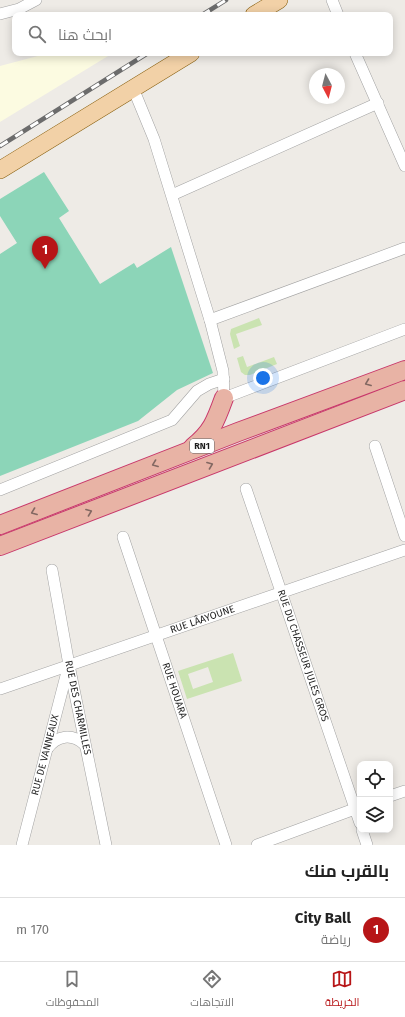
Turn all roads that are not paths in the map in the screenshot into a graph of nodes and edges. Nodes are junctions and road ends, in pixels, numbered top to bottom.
1 (36, 0) edge
2 (279, 0) edge
3 (332, 0) edge
4 (259, 12) edge
5 (337, 12) edge
6 (0, 14) edge
7 (186, 56) edge
8 (356, 56) edge
9 (133, 88) junction
10 (378, 103) junction
11 (405, 166) edge
12 (0, 170) edge
13 (172, 196) junction
14 (405, 248) edge
15 (210, 320) junction
16 (405, 329) edge
17 (405, 370) edge
18 (224, 379) junction
19 (405, 390) edge
20 (224, 398) junction
21 (405, 400) edge
22 (238, 432) junction
23 (375, 446) dead end
24 (185, 453) junction
25 (241, 453) junction
26 (246, 489) dead end
27 (0, 490) edge
28 (0, 525) edge
29 (405, 536) edge
30 (123, 537) dead end
31 (0, 546) edge
32 (405, 550) edge
33 (52, 570) dead end
34 (282, 593) junction
35 (156, 636) junction
36 (69, 666) junction
37 (0, 689) edge
38 (85, 745) junction
39 (47, 750) junction
40 (405, 791) edge
41 (393, 795) edge
42 (357, 805) edge
43 (357, 808) edge
44 (363, 833) edge
45 (22, 845) edge
46 (106, 845) edge
47 (226, 845) edge
48 (257, 845) edge
49 (367, 845) edge

1 - 6 street
2 - 4 main road
3 - 5 street
7 - 9 main road
8 - 10 street
9 - 12 main road
9 - 13 street
10 - 11 street
10 - 13 street
13 - 15 street
14 - 15 street
15 - 18 street
16 - 20 street
17 -> 22 highway, RN1
18 - 20 street
18 - 27 street
19 - 25 highway, RN1
20 - 22 highway
20 - 24 highway
21 - 25 highway
22 - 24 highway, RN1
23 - 29 street
24 -> 28 highway, RN1
31 -> 25 highway, RN1
26 - 34 street, RUE DU CHASSEUR JULES GROS
30 - 35 street, RUE HOUARA
32 - 34 street, RUE LÂAYOUNE
33 - 36 street, RUE DES CHARMILLES
34 - 35 street, RUE LÂAYOUNE
34 - 42 street, RUE DU CHASSEUR JULES GROS
35 - 36 street, RUE LÂAYOUNE
35 - 47 street, RUE HOUARA
36 - 37 street, RUE LÂAYOUNE
36 - 38 street, RUE DES CHARMILLES
36 - 39 street, RUE DE VANNEAUX
38 - 39 street
38 - 46 street, RUE DES CHARMILLES
39 - 45 street, RUE DE VANNEAUX
40 - 41 street
43 - 48 street
44 - 49 street

